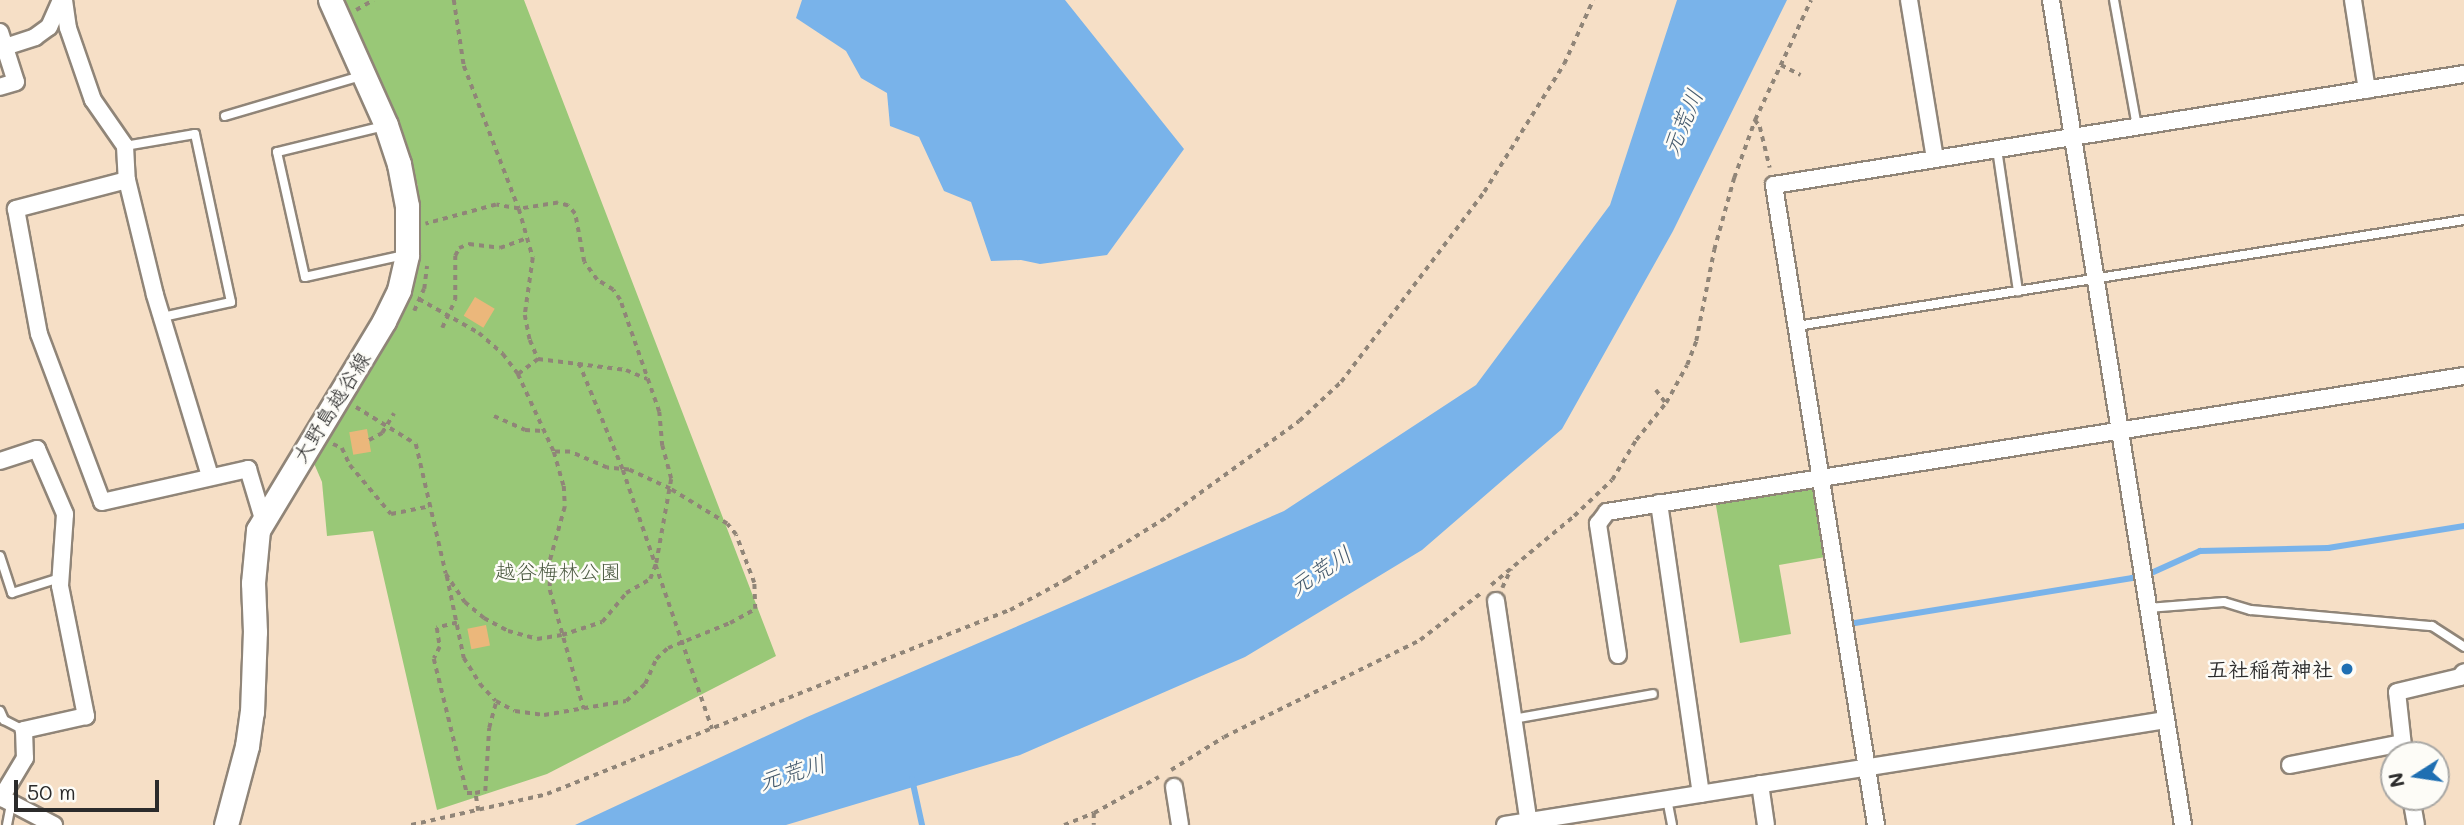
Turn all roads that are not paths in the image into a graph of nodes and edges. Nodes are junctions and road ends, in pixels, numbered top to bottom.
1 (63, 0) edge
2 (330, 0) edge
3 (1909, 0) edge
4 (2051, 0) edge
5 (2114, 0) edge
6 (2353, 0) edge
7 (2, 39) edge
8 (2464, 74) edge
9 (364, 75) junction
10 (0, 87) edge
11 (2367, 90) junction
12 (225, 116) dead end
13 (386, 125) junction
14 (2137, 127) junction
15 (2073, 137) junction
16 (125, 146) junction
17 (1997, 149) junction
18 (1934, 159) junction
19 (127, 180) junction
20 (2464, 220) edge
21 (407, 255) junction
22 (2095, 278) junction
23 (2018, 290) junction
24 (163, 317) junction
25 (1797, 326) junction
26 (2464, 376) edge
27 (2120, 430) junction
28 (0, 461) edge
29 (210, 476) junction
30 (1822, 478) junction
31 (1659, 503) junction
32 (263, 519) junction
33 (0, 556) edge
34 (60, 578) junction
35 (1496, 601) dead end
36 (2148, 608) junction
37 (2464, 647) edge
38 (1618, 655) dead end
39 (2464, 672) edge
40 (1653, 694) dead end
41 (0, 711) edge
42 (1513, 719) junction
43 (2166, 720) junction
44 (24, 730) junction
45 (2402, 741) edge
46 (2380, 752) edge
47 (2290, 765) dead end
48 (1867, 767) junction
49 (1760, 784) junction
50 (1174, 787) dead end
51 (1701, 794) junction
52 (1667, 799) junction
53 (4, 800) edge
54 (1529, 823) edge
55 (7, 825) edge
56 (54, 825) edge
57 (226, 825) edge
58 (1180, 825) edge
59 (1505, 825) edge
60 (1672, 825) edge
61 (1766, 825) edge
62 (1876, 825) edge
63 (2183, 825) edge

1 - 7 street
1 - 16 street
2 - 9 main road, 大野島越谷線
3 - 18 street
4 - 15 street
5 - 14 lane
6 - 11 street
7 - 10 street
8 - 11 street
9 - 12 lane
9 - 13 main road, 大野島越谷線
11 - 14 street
13 - 21 main road, 大野島越谷線
13 - 21 lane
14 - 15 street
15 - 17 street
15 - 22 street
16 - 19 street
16 - 24 lane
17 - 18 street
17 - 23 lane
18 - 25 street
19 - 24 street
19 - 29 street
20 - 22 lane
21 - 32 main road, 大野島越谷線
22 - 23 lane
22 - 27 street
23 - 25 lane
24 - 29 street
25 - 30 street
26 - 27 street
27 - 30 street
27 - 36 street
28 - 34 street
29 - 32 street
30 - 31 street
30 - 48 street
31 - 38 street
31 - 51 street
32 - 57 main road, 大野島越谷線
33 - 34 lane
34 - 44 street
35 - 42 street
36 - 37 lane
36 - 43 street
39 - 45 street
40 - 42 lane
41 - 44 lane
42 - 54 street
43 - 48 street
43 - 63 street
44 - 53 street
46 - 47 street
48 - 49 street
48 - 62 street
49 - 51 street
49 - 61 street
50 - 58 street
51 - 52 street
52 - 54 street
52 - 60 lane
53 - 55 lane
53 - 56 street
54 - 59 street

